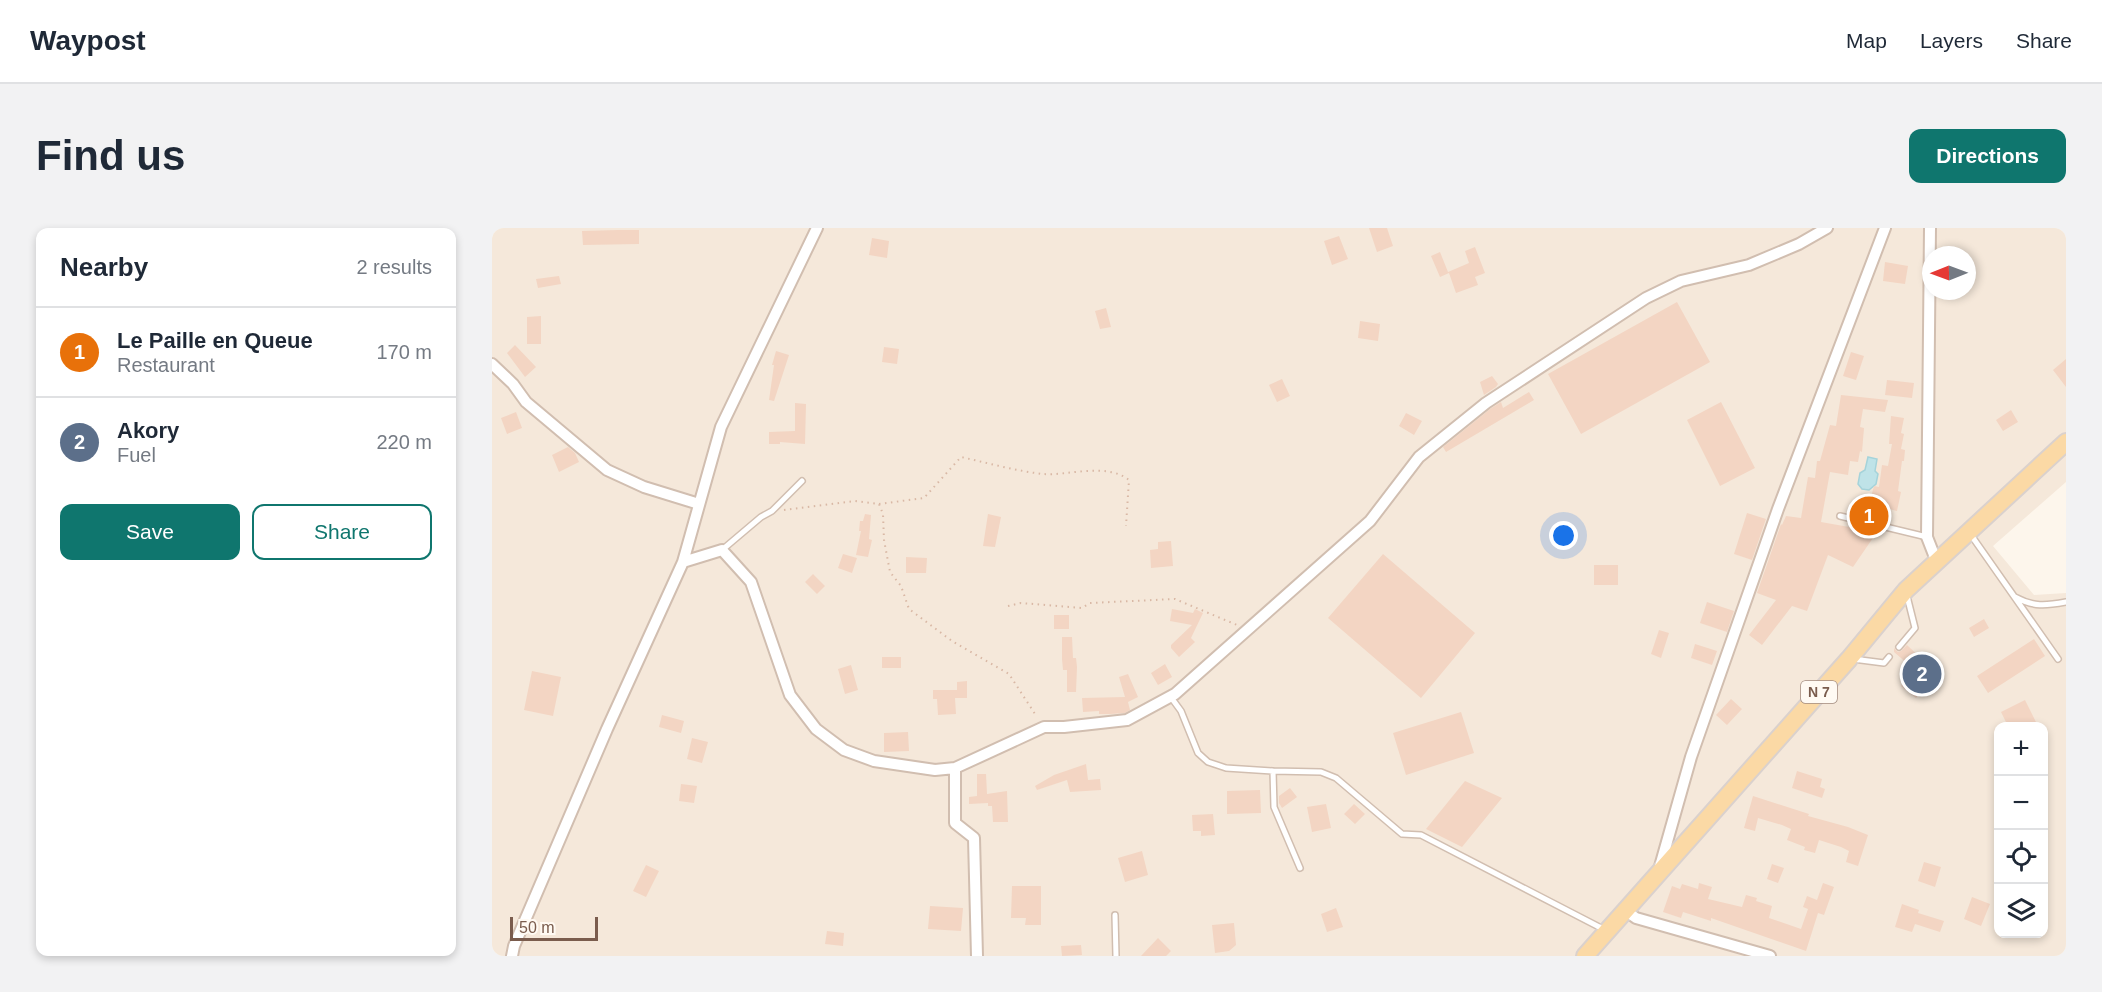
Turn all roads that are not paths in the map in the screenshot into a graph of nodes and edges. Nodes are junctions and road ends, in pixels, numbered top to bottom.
1 (817, 228) edge
2 (1827, 228) edge
3 (1884, 228) edge
4 (1930, 228) edge
5 (492, 364) edge
6 (2066, 442) edge
7 (801, 481) dead end
8 (699, 504) junction
9 (1840, 516) dead end
10 (1968, 531) junction
11 (1927, 537) junction
12 (722, 550) junction
13 (1936, 560) junction
14 (683, 562) junction
15 (1906, 590) junction
16 (2013, 596) junction
17 (2066, 602) edge
18 (1899, 646) dead end
19 (1890, 657) dead end
20 (1849, 659) junction
21 (2058, 659) dead end
22 (1170, 696) junction
23 (955, 768) junction
24 (1273, 771) junction
25 (1300, 868) dead end
26 (1658, 873) junction
27 (1626, 911) junction
28 (1115, 915) dead end
29 (1606, 931) junction
30 (512, 956) edge
31 (977, 956) edge
32 (1116, 956) edge
33 (1585, 956) edge
34 (1770, 956) edge

1 - 8 street
2 - 22 street
3 - 26 street
4 - 11 street
5 - 8 street
6 - 10 main road, N 7
7 - 12 lane
8 - 14 street
9 - 11 lane
10 - 13 main road, N 7
10 - 16 lane
11 - 13 street
12 - 14 street
12 - 23 street
13 - 15 main road, N 7
14 - 30 street
15 - 18 lane
15 - 20 main road, N 7
16 - 17 lane
16 - 21 lane
19 - 20 lane
20 - 26 main road, N 7
22 - 23 street
22 - 24 lane
23 - 31 street
24 - 25 lane
24 - 29 lane
26 - 27 main road, N 7
27 - 29 main road, N 7
27 - 34 street
28 - 32 lane
29 - 33 main road, N 7

